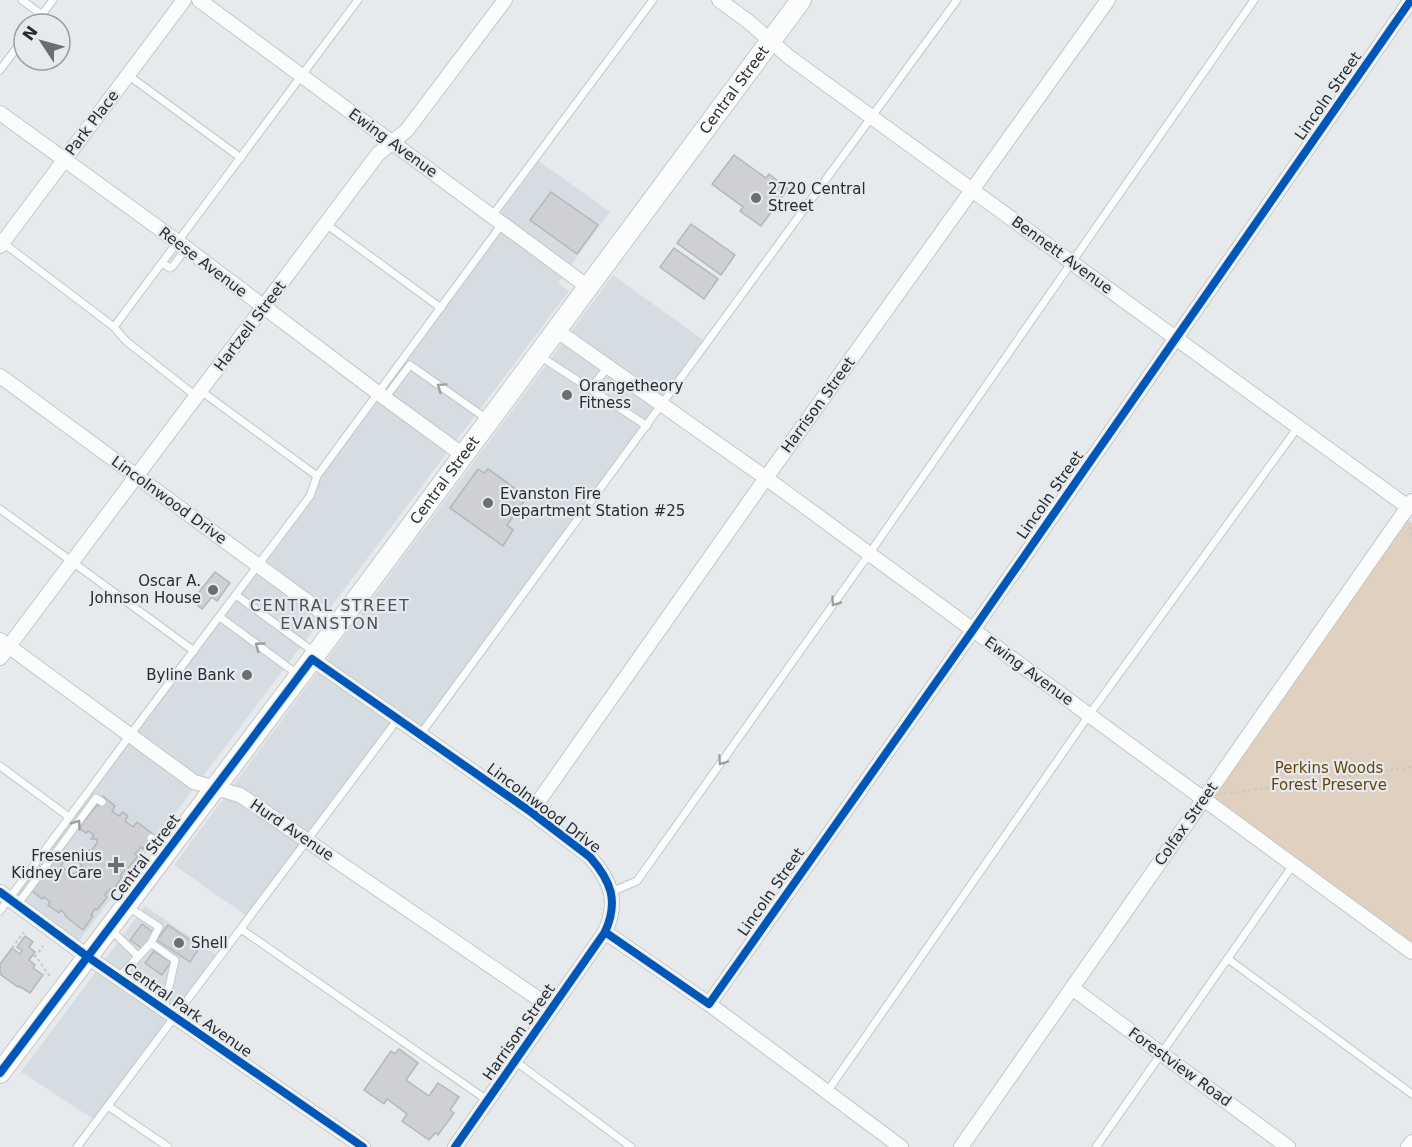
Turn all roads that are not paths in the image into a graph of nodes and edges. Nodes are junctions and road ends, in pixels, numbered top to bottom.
1 (21, 0) edge
2 (184, 0) edge
3 (198, 0) edge
4 (358, 0) edge
5 (505, 0) edge
6 (653, 0) edge
7 (719, 0) edge
8 (801, 0) edge
9 (957, 0) edge
10 (1108, 0) edge
11 (1254, 0) edge
12 (1411, 0) edge
13 (38, 12) edge
14 (771, 41) junction
15 (12, 54) edge
16 (0, 70) edge
17 (128, 75) junction
18 (302, 76) junction
19 (0, 113) edge
20 (872, 117) junction
21 (392, 142) junction
22 (241, 158) junction
23 (64, 159) junction
24 (973, 190) junction
25 (497, 220) junction
26 (326, 224) junction
27 (1, 244) edge
28 (182, 245) junction
29 (1071, 262) junction
30 (588, 287) junction
31 (264, 308) junction
32 (441, 308) junction
33 (114, 327) junction
34 (556, 330) junction
35 (1176, 338) junction
36 (538, 354) junction
37 (608, 366) junction
38 (0, 376) edge
39 (591, 388) junction
40 (199, 394) junction
41 (382, 395) junction
42 (662, 405) junction
43 (489, 421) junction
44 (647, 426) junction
45 (1298, 427) junction
46 (463, 455) junction
47 (137, 476) junction
48 (317, 476) junction
49 (766, 478) junction
50 (1410, 504) edge
51 (0, 509) edge
52 (868, 554) junction
53 (72, 561) junction
54 (258, 565) junction
55 (236, 595) junction
56 (219, 617) junction
57 (338, 624) junction
58 (972, 630) junction
59 (4, 644) edge
60 (194, 651) junction
61 (314, 656) junction
62 (0, 658) edge
63 (299, 676) junction
64 (1089, 715) junction
65 (398, 719) junction
66 (130, 735) junction
67 (420, 735) junction
68 (0, 766) edge
69 (214, 788) junction
70 (1204, 799) junction
71 (102, 802) dead end
72 (531, 812) junction
73 (69, 817) junction
74 (151, 838) dead end
75 (307, 840) junction
76 (167, 851) junction
77 (1293, 865) junction
78 (611, 892) junction
79 (9, 899) edge
80 (126, 905) junction
81 (0, 911) edge
82 (109, 928) junction
83 (241, 929) junction
84 (605, 932) junction
85 (151, 943) junction
86 (1412, 952) edge
87 (138, 956) junction
88 (88, 957) junction
89 (1228, 959) junction
90 (118, 978) junction
91 (1072, 988) junction
92 (709, 1004) junction
93 (552, 1008) junction
94 (169, 1014) junction
95 (1162, 1054) junction
96 (514, 1061) junction
97 (0, 1073) edge
98 (827, 1092) junction
99 (1412, 1094) edge
100 (487, 1100) junction
101 (108, 1106) junction
102 (1412, 1142) edge
103 (78, 1147) edge
104 (168, 1147) edge
105 (363, 1147) edge
106 (454, 1147) edge
107 (631, 1147) edge
108 (901, 1147) edge
109 (961, 1147) edge
110 (1096, 1147) edge
111 (1288, 1147) edge
112 (1408, 1147) edge

1 - 13 lane
2 - 17 street, Park Place
3 - 18 street, Ewing Avenue
4 - 18 lane
5 - 21 street, Hartzell Street
6 - 25 lane
7 - 14 street, Bennett Avenue
8 - 14 main road, Central Street
9 - 20 lane
10 - 24 street, Harrison Street
11 - 29 lane
12 - 35 street, Lincoln Street
14 - 20 street, Bennett Avenue
14 - 30 main road, Central Street
15 - 16 lane
17 - 22 lane
17 - 23 street, Park Place
18 - 21 street, Ewing Avenue
18 - 22 lane
19 - 23 street, Reese Avenue
20 - 24 street, Bennett Avenue
20 - 42 lane
21 - 25 street, Ewing Avenue
21 - 26 street, Hartzell Street
22 - 28 lane
23 - 27 street, Park Place
23 - 28 street, Reese Avenue
24 - 29 street, Bennett Avenue
24 - 49 street, Harrison Street
25 - 30 street, Ewing Avenue
25 - 32 lane
26 - 31 street, Hartzell Street
26 - 32 lane
27 - 33 lane
28 - 31 street, Reese Avenue
28 - 33 lane
29 - 35 street, Bennett Avenue
29 - 52 lane
30 - 34 main road, Central Street
31 - 40 street, Hartzell Street
31 - 41 street, Reese Avenue
32 - 41 lane
33 - 40 lane
34 - 36 main road, Central Street
34 - 37 street, Ewing Avenue
35 - 45 street, Bennett Avenue
35 - 58 street, Lincoln Street
36 - 39 lane
36 - 43 main road, Central Street
37 - 39 lane
37 - 42 street, Ewing Avenue
38 - 47 street, Lincolnwood Drive
39 - 44 lane
40 - 47 street, Hartzell Street
40 - 48 lane
43 -> 41 lane
41 - 46 street, Reese Avenue
41 - 48 lane
42 - 44 lane
42 - 49 street, Ewing Avenue
43 - 46 main road, Central Street
44 - 67 lane
45 - 50 street, Bennett Avenue
45 - 64 lane
46 - 57 main road, Central Street
47 - 53 street, Hartzell Street
47 - 54 street, Lincolnwood Drive
48 - 54 lane
49 - 52 street, Ewing Avenue
49 - 72 street, Harrison Street
50 - 70 street, Colfax Street
51 - 53 lane
52 - 58 street, Ewing Avenue
52 -> 78 lane
53 - 59 street, Hartzell Street
53 - 60 lane
54 - 55 lane
54 - 57 street, Lincolnwood Drive
55 - 56 lane
55 - 61 lane
56 - 60 lane
63 -> 56 lane
57 - 61 main road, Central Street
58 - 64 street, Ewing Avenue
58 - 92 street, Lincoln Street
59 - 62 street, Hartzell Street
59 - 66 street, Hurd Avenue
60 - 66 lane
61 - 63 main road, Central Street
61 - 65 street, Lincolnwood Drive
63 - 69 main road, Central Street
64 - 70 street, Ewing Avenue
64 - 98 lane
65 - 67 street, Lincolnwood Drive
65 - 75 lane
66 - 69 street, Hurd Avenue
66 - 73 lane
67 - 72 street, Lincolnwood Drive
68 - 73 lane
69 - 75 street, Hurd Avenue
69 - 76 main road, Central Street
70 - 77 street, Ewing Avenue
70 - 91 street, Colfax Street
79 -> 71 lane
72 - 78 street, Lincolnwood Drive
73 - 79 lane
74 - 76 lane
75 - 83 lane
75 - 93 street, Hurd Avenue
76 - 80 main road, Central Street
77 - 86 street, Ewing Avenue
77 - 89 lane
78 - 84 street, Lincolnwood Drive
79 - 81 lane
79 - 88 street, Central Park Avenue
80 - 82 main road, Central Street
80 - 85 lane
82 - 87 lane
82 - 88 main road, Central Street
83 - 94 lane
83 - 100 lane
84 - 92 street
84 - 93 street, Harrison Street
85 - 87 lane
85 - 94 lane
87 - 90 lane
88 - 90 street, Central Park Avenue
88 - 97 main road, Central Street
89 - 95 lane
89 - 99 lane
90 - 94 street, Central Park Avenue
91 - 95 street, Forestview Road
91 - 109 street, Colfax Street
92 - 98 street
93 - 96 street, Harrison Street
94 - 101 lane
94 - 105 street, Central Park Avenue
95 - 110 lane
95 - 111 street, Forestview Road
96 - 100 street, Harrison Street
96 - 107 lane
98 - 108 street
100 - 106 street, Harrison Street
101 - 103 lane
101 - 104 lane
102 - 112 street

